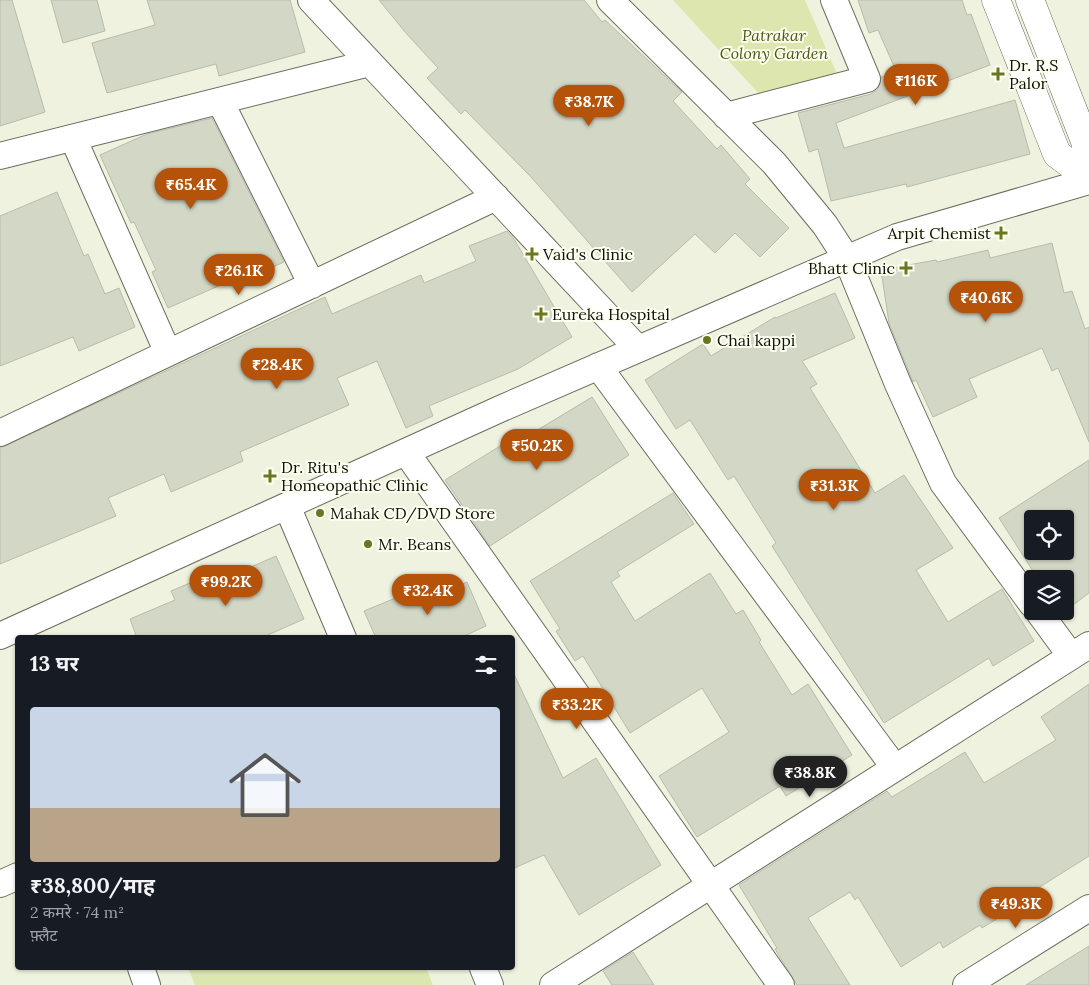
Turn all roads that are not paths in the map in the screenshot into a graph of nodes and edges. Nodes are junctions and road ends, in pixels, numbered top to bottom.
1 (311, 0) edge
2 (610, 0) edge
3 (834, 0) edge
4 (996, 0) edge
5 (1030, 0) edge
6 (370, 63) junction
7 (220, 101) junction
8 (726, 116) junction
9 (73, 138) junction
10 (0, 156) edge
11 (1089, 163) edge
12 (1089, 179) edge
13 (496, 198) junction
14 (847, 259) junction
15 (312, 285) junction
16 (638, 349) junction
17 (168, 353) junction
18 (598, 366) junction
19 (0, 433) edge
20 (406, 452) junction
21 (287, 506) junction
22 (1024, 593) edge
23 (1047, 620) edge
24 (342, 635) edge
25 (0, 636) edge
26 (1080, 651) edge
27 (895, 768) junction
28 (15, 877) edge
29 (0, 884) edge
30 (710, 885) junction
31 (1089, 908) edge
32 (142, 970) edge
33 (484, 970) edge
34 (147, 985) edge
35 (490, 985) edge
36 (553, 985) edge
37 (782, 985) edge
38 (966, 985) edge

1 - 6 street
2 - 8 street
3 - 8 street
4 - 12 main road
5 - 11 main road
6 - 7 street
6 - 13 street
7 - 9 street
7 - 15 street
8 - 14 street
9 - 10 street
9 - 17 street
12 - 14 street
13 - 15 street
13 - 16 street
14 - 16 street
14 - 22 street
15 - 17 street
16 - 18 street
17 - 19 street
18 - 20 street
18 - 27 street
20 - 21 street
20 - 30 street
21 - 24 street
21 - 25 street
23 - 26 street
26 - 27 street
27 - 30 street
28 - 29 street
30 - 36 street
30 - 37 street
31 - 38 street
32 - 34 street
33 - 35 street

